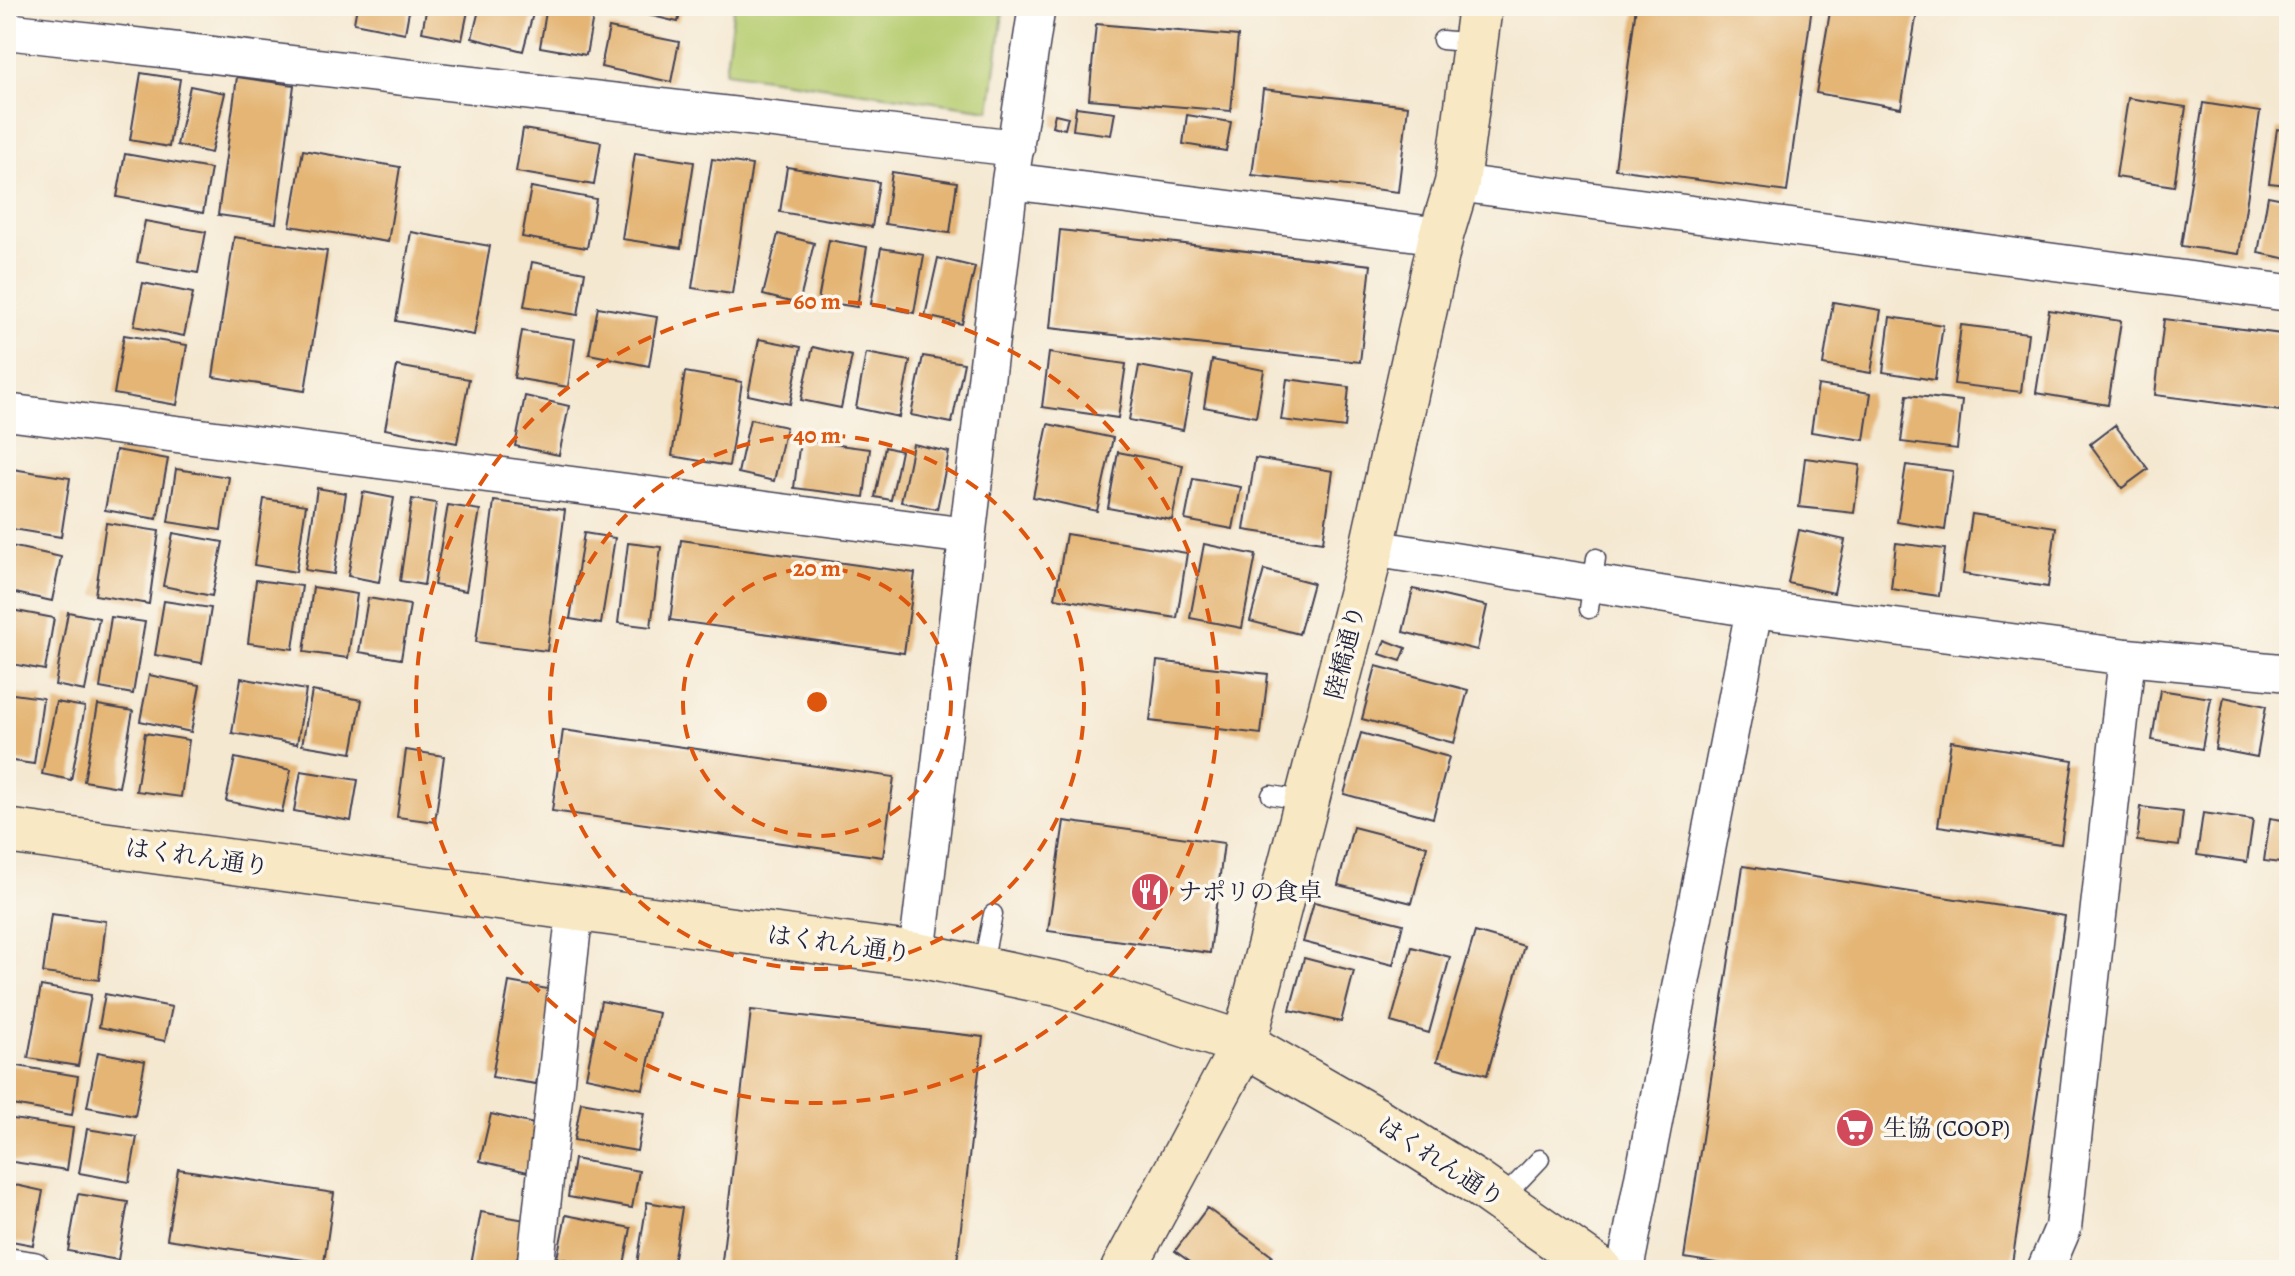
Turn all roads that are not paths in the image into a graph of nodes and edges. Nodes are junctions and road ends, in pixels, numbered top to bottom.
1 (8, 6) edge
2 (1037, 6) edge
3 (6, 17) edge
4 (1466, 30) edge
5 (6, 31) edge
6 (1013, 165) junction
7 (1457, 183) junction
8 (1441, 236) junction
9 (2289, 293) edge
10 (6, 412) edge
11 (967, 536) junction
12 (1372, 548) junction
13 (1754, 609) junction
14 (2127, 657) junction
15 (2289, 673) edge
16 (6, 831) edge
17 (575, 908) junction
18 (993, 914) dead end
19 (917, 955) junction
20 (982, 968) junction
21 (1244, 1044) junction
22 (1540, 1159) dead end
23 (1501, 1200) junction
24 (6, 1266) edge
25 (33, 1270) edge
26 (535, 1270) edge
27 (1123, 1270) edge
28 (1600, 1270) edge
29 (1625, 1270) edge
30 (2045, 1270) edge

1 - 3 street
2 - 6 street
4 - 7 street, 陸橋通り
5 - 6 street
6 - 8 street
6 - 11 street
7 - 8 street, 陸橋通り
7 - 9 street
8 - 12 street, 陸橋通り
10 - 11 street
11 - 19 street
12 - 13 street
12 - 21 street, 陸橋通り
13 - 14 street
13 - 29 street
14 - 15 street
14 - 30 street
16 - 17 street, はくれん通り
17 - 19 street, はくれん通り
17 - 26 street
18 - 20 lane
19 - 20 street, はくれん通り
20 - 21 street, はくれん通り
21 - 23 street, はくれん通り
21 - 27 street, 陸橋通り
22 - 23 lane
23 - 28 street, はくれん通り
24 - 25 street

